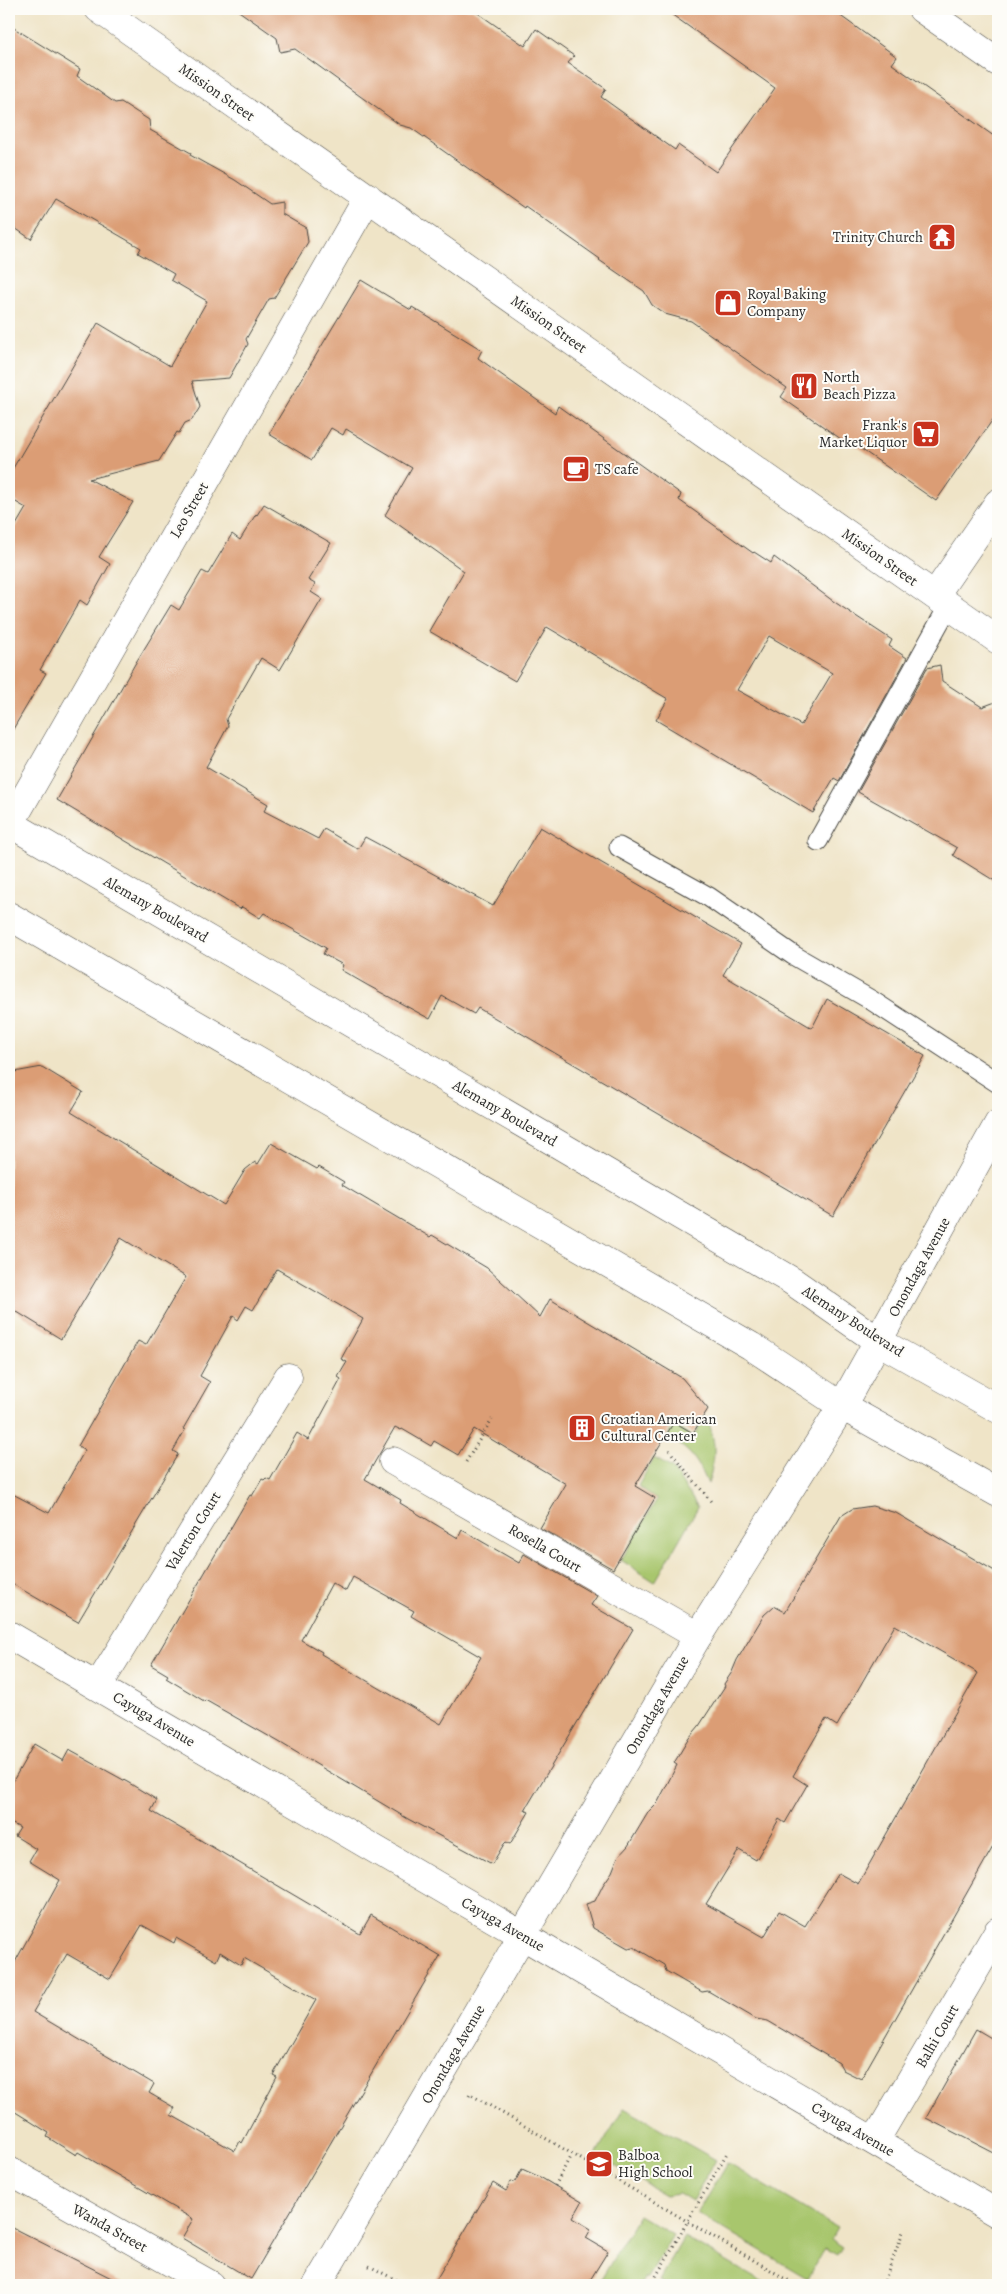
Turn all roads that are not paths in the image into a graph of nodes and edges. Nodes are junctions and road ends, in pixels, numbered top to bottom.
1 (99, 9) edge
2 (922, 9) edge
3 (998, 62) edge
4 (368, 197) junction
5 (998, 503) edge
6 (942, 600) junction
7 (998, 640) edge
8 (10, 823) edge
9 (818, 842) dead end
10 (619, 847) dead end
11 (9, 916) edge
12 (998, 1084) edge
13 (998, 1124) edge
14 (878, 1341) junction
15 (288, 1377) dead end
16 (842, 1406) junction
17 (998, 1409) edge
18 (393, 1460) dead end
19 (998, 1493) edge
20 (9, 1635) edge
21 (698, 1636) junction
22 (98, 1686) junction
23 (998, 1931) edge
24 (523, 1935) junction
25 (875, 2142) junction
26 (9, 2171) edge
27 (998, 2214) edge
28 (211, 2285) edge
29 (317, 2285) edge

1 - 4 street, Mission Street
2 - 3 street
4 - 6 street, Mission Street
4 - 8 street, Leo Street
5 - 6 street
6 - 7 street, Mission Street
6 - 9 lane
8 - 14 street, Alemany Boulevard
10 - 12 lane
11 - 16 street
13 - 14 street, Onondaga Avenue
14 - 16 street, Onondaga Avenue
14 - 17 street, Alemany Boulevard
15 - 22 street, Valerton Court
16 - 19 street
16 - 21 street, Onondaga Avenue
18 - 21 street, Rosella Court
20 - 22 street, Cayuga Avenue
21 - 24 street, Onondaga Avenue
22 - 24 street, Cayuga Avenue
23 - 25 street, Balhi Court
24 - 25 street, Cayuga Avenue
24 - 29 street, Onondaga Avenue
25 - 27 street, Cayuga Avenue
26 - 28 street, Wanda Street

